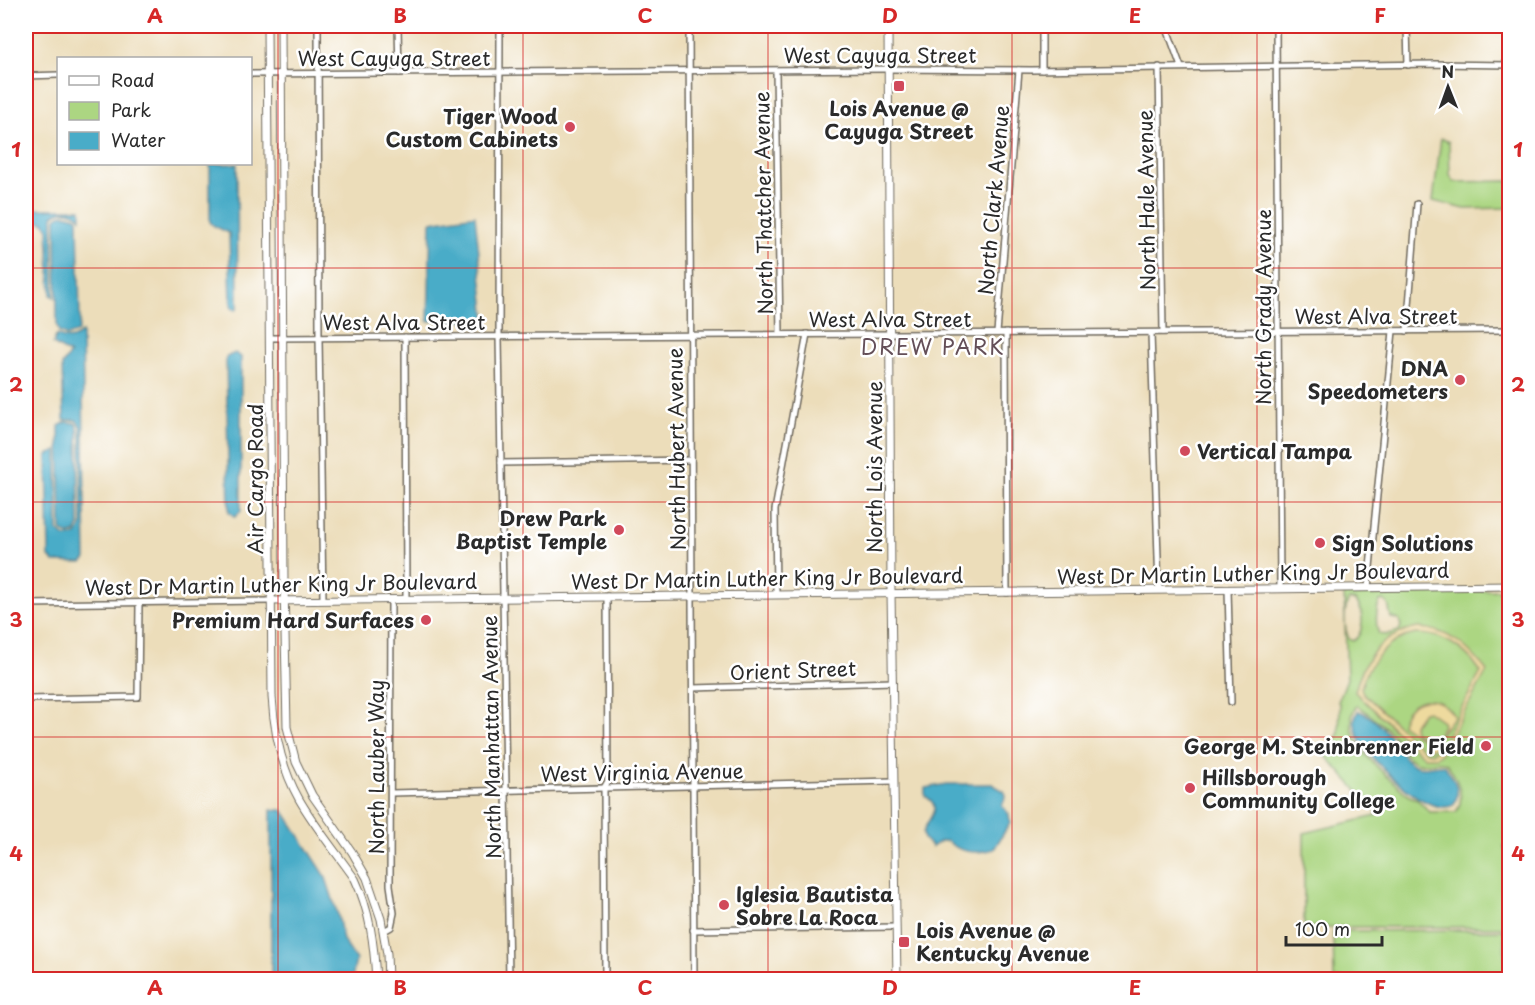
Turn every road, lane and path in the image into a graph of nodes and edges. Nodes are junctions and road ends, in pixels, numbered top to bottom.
1 (267, 26) edge
2 (281, 26) edge
3 (318, 26) edge
4 (398, 26) edge
5 (500, 26) edge
6 (689, 26) edge
7 (888, 26) edge
8 (1042, 26) edge
9 (1166, 26) edge
10 (1276, 26) edge
11 (1407, 26) edge
12 (1408, 65) junction
13 (1509, 65) edge
14 (1276, 66) junction
15 (1181, 67) junction
16 (1159, 68) junction
17 (888, 69) junction
18 (1019, 70) junction
19 (1042, 70) junction
20 (776, 71) junction
21 (500, 72) junction
22 (689, 72) junction
23 (399, 73) junction
24 (252, 74) edge
25 (268, 74) junction
26 (281, 74) junction
27 (318, 74) junction
28 (57, 75) edge
29 (26, 76) edge
30 (1417, 204) dead end
31 (1509, 330) edge
32 (1393, 331) junction
33 (1407, 331) junction
34 (1163, 332) junction
35 (1278, 332) junction
36 (997, 333) junction
37 (1006, 333) junction
38 (1151, 333) junction
39 (780, 334) junction
40 (807, 334) junction
41 (890, 334) junction
42 (690, 336) junction
43 (405, 337) junction
44 (499, 337) junction
45 (271, 338) junction
46 (282, 338) junction
47 (319, 338) junction
48 (691, 460) junction
49 (501, 463) junction
50 (1509, 586) edge
51 (1368, 588) junction
52 (1228, 589) junction
53 (1280, 589) junction
54 (1159, 590) junction
55 (891, 592) junction
56 (1007, 593) junction
57 (776, 594) junction
58 (693, 595) junction
59 (608, 596) junction
60 (406, 598) junction
61 (504, 598) junction
62 (391, 599) junction
63 (323, 600) junction
64 (272, 601) junction
65 (284, 601) junction
66 (138, 603) junction
67 (26, 604) edge
68 (893, 682) junction
69 (693, 688) junction
70 (26, 699) edge
71 (1231, 702) dead end
72 (26, 717) edge
73 (894, 782) junction
74 (693, 785) junction
75 (604, 788) junction
76 (506, 790) junction
77 (391, 794) junction
78 (896, 927) junction
79 (693, 930) junction
80 (384, 931) junction
81 (27, 980) edge
82 (376, 980) edge
83 (388, 980) edge
84 (509, 980) edge
85 (604, 980) edge
86 (694, 980) edge
87 (897, 980) edge

1 - 25 street, Air Cargo Road
2 - 26 street, Air Cargo Road
3 - 27 street
4 - 23 street
5 - 21 street, North Manhattan Avenue
6 - 22 street, North Hubert Avenue
7 - 17 street, North Lois Avenue
8 - 19 street
9 - 15 street
10 - 14 street, North Grady Avenue
11 - 12 street
12 - 13 street, West Cayuga Street
12 - 14 street, West Cayuga Street
14 - 15 street, West Cayuga Street
14 - 35 street, North Grady Avenue
15 - 16 street, West Cayuga Street
16 - 19 street, West Cayuga Street
16 - 34 street, North Hale Avenue
17 - 18 street, West Cayuga Street
17 - 20 street, West Cayuga Street
17 - 41 street, North Lois Avenue
18 - 19 street, West Cayuga Street
18 - 36 street, North Clark Avenue
20 - 22 street, West Cayuga Street
20 - 39 street, North Thatcher Avenue
21 - 22 street, West Cayuga Street
21 - 23 street, West Cayuga Street
21 - 44 street, North Manhattan Avenue
22 - 42 street, North Hubert Avenue
23 - 27 street, West Cayuga Street
24 - 25 street, West Cayuga Street
25 - 26 street, West Cayuga Street
25 - 45 street, Air Cargo Road
26 - 27 street, West Cayuga Street
26 - 46 street, Air Cargo Road
27 - 47 street
28 - 29 street
30 - 33 street
31 - 33 street, West Alva Street
32 - 33 street, West Alva Street
32 - 35 street, West Alva Street
32 - 51 street
34 - 35 street, West Alva Street
34 - 38 street, West Alva Street
35 - 53 street, North Grady Avenue
36 - 37 street, West Alva Street
36 - 41 street, West Alva Street
37 - 38 street, West Alva Street
37 - 56 street
38 - 54 street
39 - 40 street, West Alva Street
39 - 42 street, West Alva Street
40 - 41 street, West Alva Street
40 - 57 street
41 - 55 street, North Lois Avenue
42 - 44 street, West Alva Street
42 - 48 street, North Hubert Avenue
43 - 44 street, West Alva Street
43 - 47 street, West Alva Street
43 - 60 street
44 - 49 street, North Manhattan Avenue
45 - 46 street, West Alva Street
45 - 64 street, Air Cargo Road
46 - 47 street, West Alva Street
46 - 65 street, Air Cargo Road
47 - 63 street
48 - 49 street
48 - 58 street, North Hubert Avenue
49 - 61 street, North Manhattan Avenue
50 - 51 street, West Dr Martin Luther King Jr Boulevard
51 - 53 street, West Dr Martin Luther King Jr Boulevard
52 - 53 street, West Dr Martin Luther King Jr Boulevard
52 - 54 street, West Dr Martin Luther King Jr Boulevard
52 - 71 street
54 - 56 street, West Dr Martin Luther King Jr Boulevard
55 - 56 street, West Dr Martin Luther King Jr Boulevard
55 - 57 street, West Dr Martin Luther King Jr Boulevard
55 - 68 street, North Lois Avenue
57 - 58 street, West Dr Martin Luther King Jr Boulevard
58 - 59 street, West Dr Martin Luther King Jr Boulevard
58 - 69 street, North Hubert Avenue
59 - 61 street, West Dr Martin Luther King Jr Boulevard
59 - 75 street
60 - 61 street, West Dr Martin Luther King Jr Boulevard
60 - 62 street, West Dr Martin Luther King Jr Boulevard
61 - 76 street, North Manhattan Avenue
62 - 63 street, West Dr Martin Luther King Jr Boulevard
62 - 77 street, North Lauber Way
63 - 65 street, West Dr Martin Luther King Jr Boulevard
64 - 65 street, West Dr Martin Luther King Jr Boulevard
64 - 66 street, West Dr Martin Luther King Jr Boulevard
64 - 82 street, Air Cargo Road
65 - 80 street, Air Cargo Road
66 - 67 street, West Dr Martin Luther King Jr Boulevard
66 - 70 street
68 - 69 street, Orient Street
68 - 73 street, North Lois Avenue
69 - 74 street, North Hubert Avenue
72 - 81 street
73 - 74 street, West Virginia Avenue
73 - 78 street, North Lois Avenue
74 - 75 street, West Virginia Avenue
74 - 79 street, North Hubert Avenue
75 - 76 street, West Virginia Avenue
75 - 85 street
76 - 77 street, West Virginia Avenue
76 - 84 street, North Manhattan Avenue
77 - 80 street, North Lauber Way
78 - 79 street
78 - 87 street, North Lois Avenue
79 - 86 street, North Hubert Avenue
80 - 83 street, Air Cargo Road

